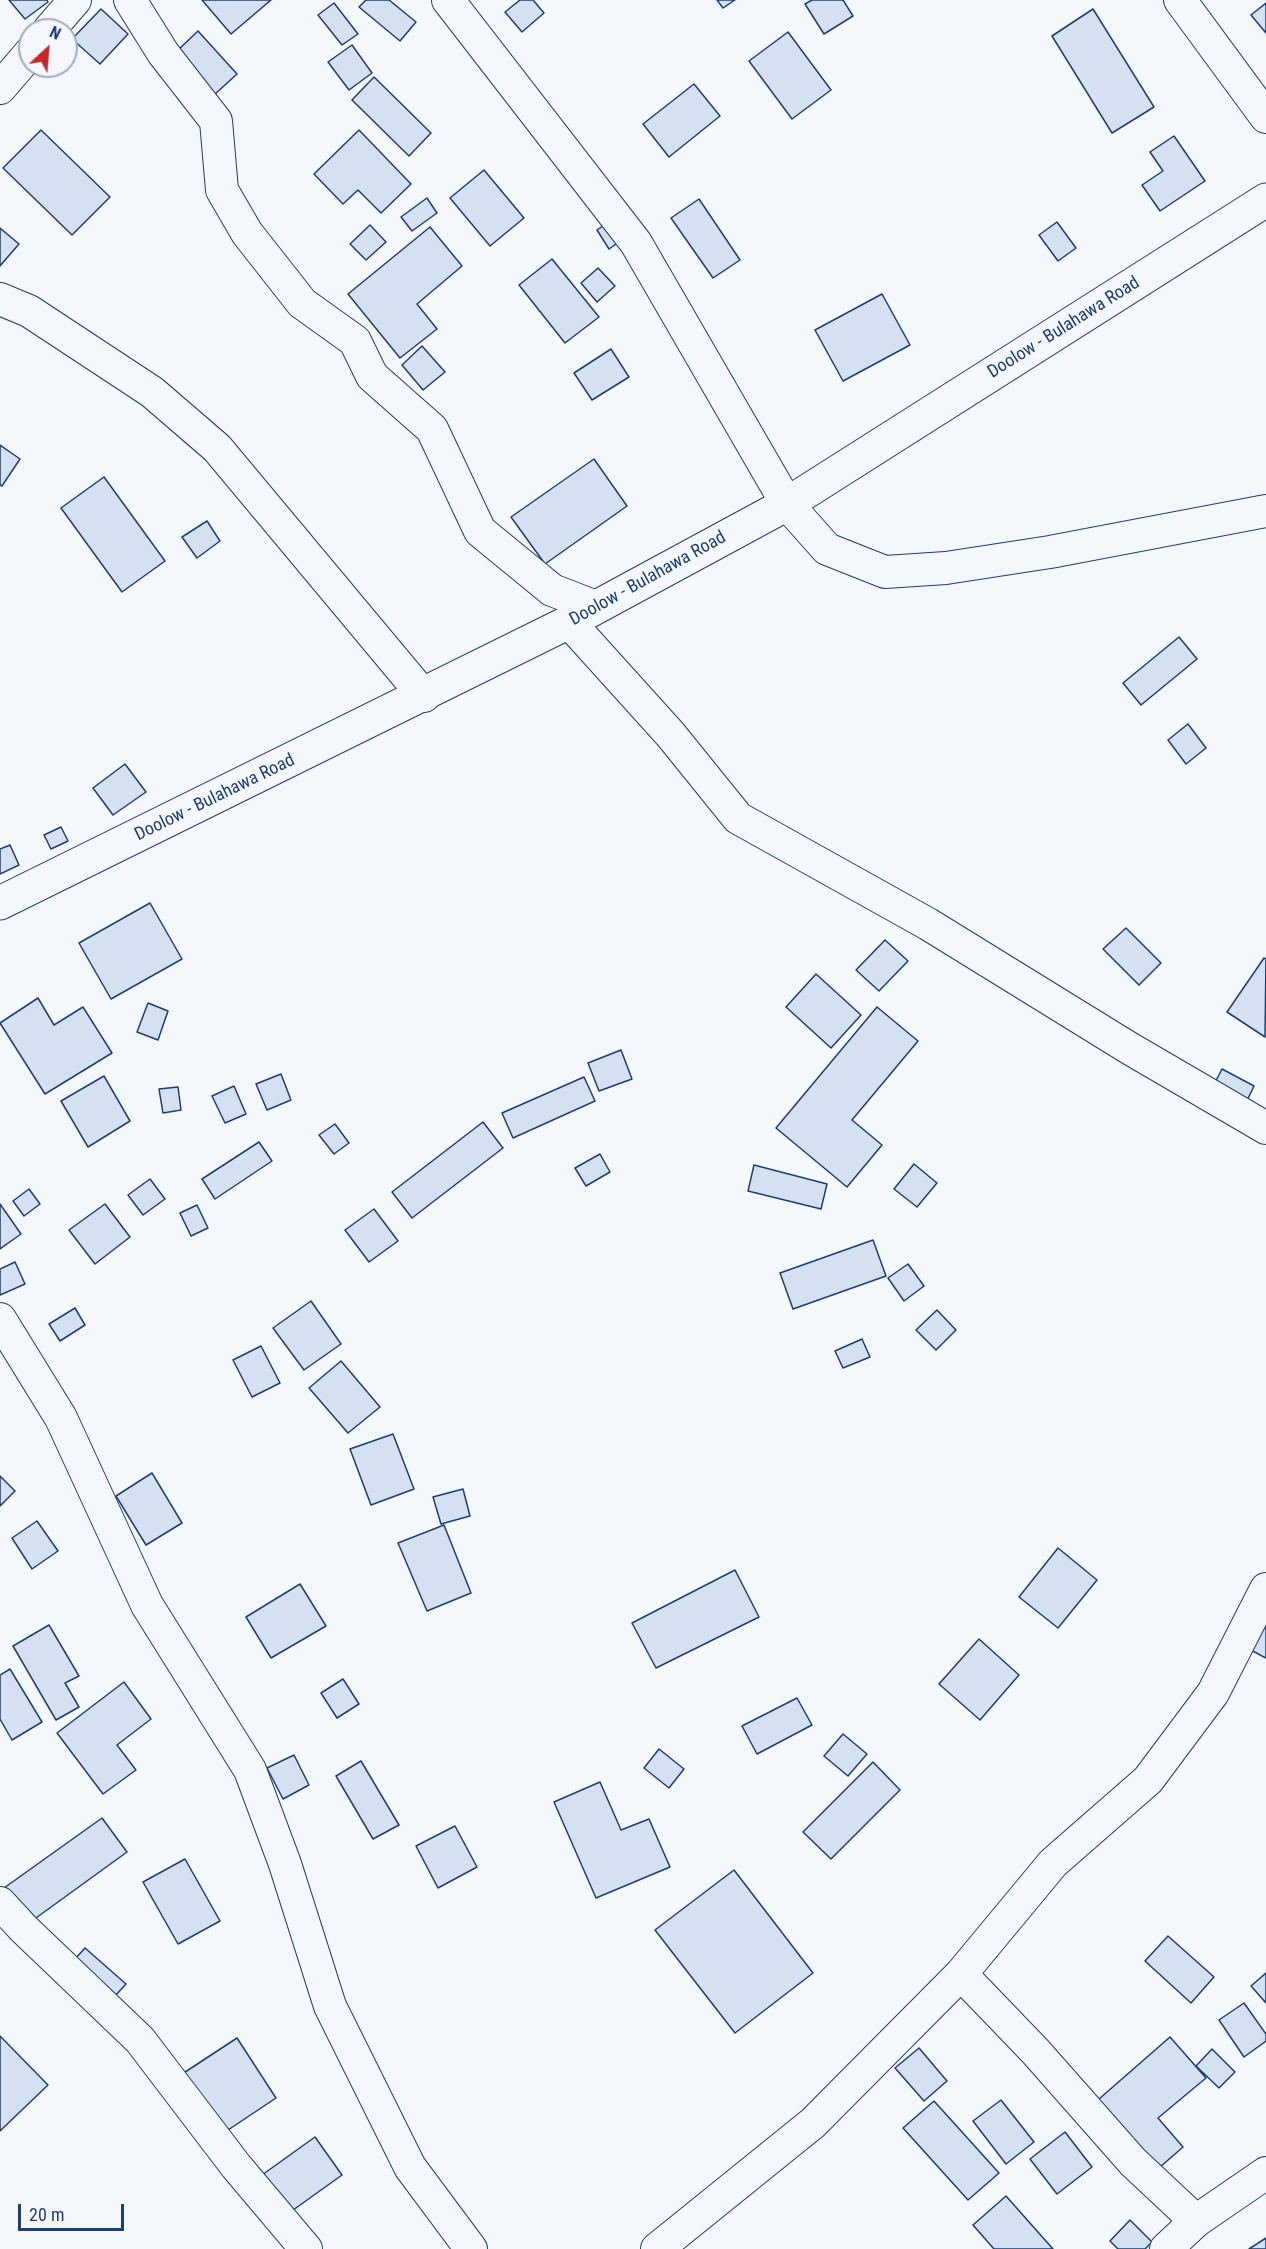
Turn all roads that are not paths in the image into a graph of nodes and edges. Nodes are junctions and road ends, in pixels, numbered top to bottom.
1 (75, 0) edge
2 (130, 0) edge
3 (448, 0) edge
4 (1180, 0) edge
5 (59, 18) edge
6 (18, 66) edge
7 (0, 88) edge
8 (1266, 117) edge
9 (1266, 200) edge
10 (0, 299) edge
11 (787, 504) junction
12 (1266, 511) edge
13 (583, 615) junction
14 (424, 696) junction
15 (0, 903) edge
16 (1266, 1128) edge
17 (0, 1319) edge
18 (1266, 1589) edge
19 (0, 1903) edge
20 (961, 1974) junction
21 (1266, 2173) edge
22 (1196, 2221) junction
23 (306, 2249) edge
24 (471, 2249) edge
25 (657, 2249) edge
26 (1167, 2249) edge

1 - 5 street
2 - 13 street
3 - 11 street
4 - 8 street
6 - 7 street
9 - 11 main road, Doolow - Bulahawa Road
10 - 14 street
11 - 12 street
11 - 13 main road, Doolow - Bulahawa Road
13 - 14 main road, Doolow - Bulahawa Road
13 - 16 street
14 - 15 main road, Doolow - Bulahawa Road
17 - 24 street
18 - 20 street
19 - 23 street
20 - 22 street
20 - 25 street
21 - 22 street
22 - 26 street

